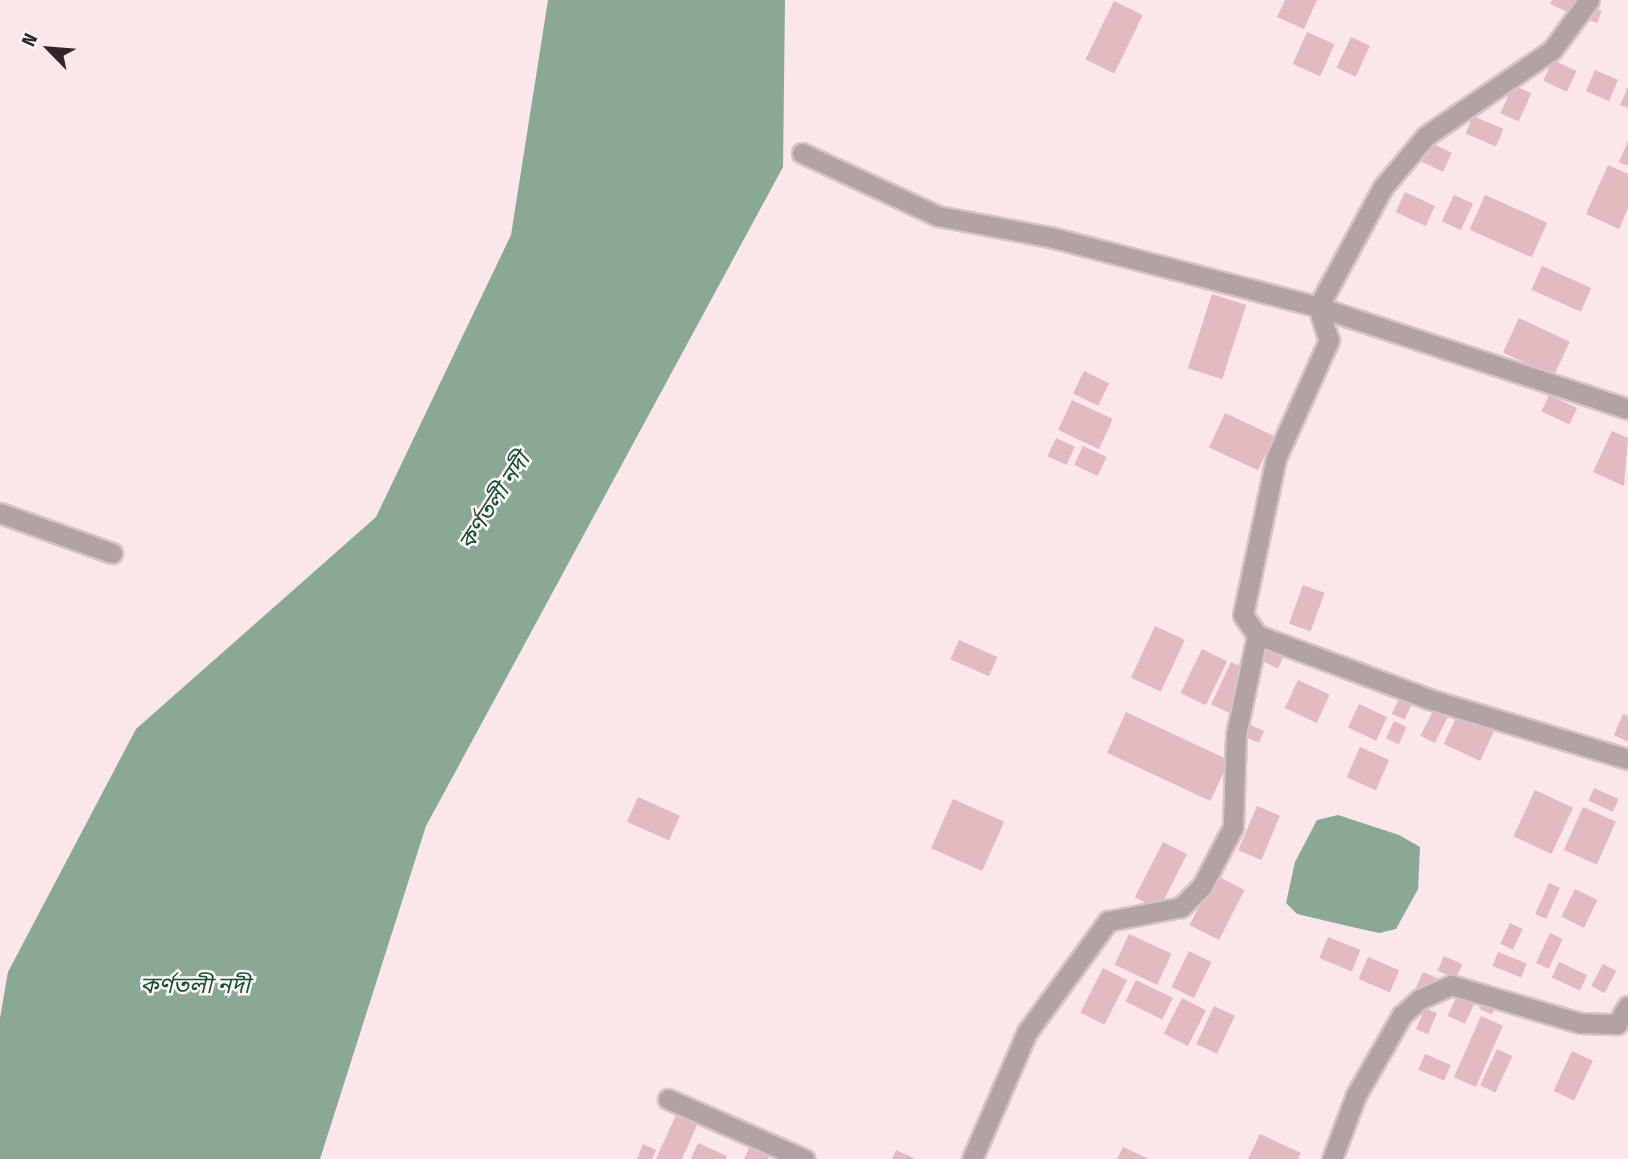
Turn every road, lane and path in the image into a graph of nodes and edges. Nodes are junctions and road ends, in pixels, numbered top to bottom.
1 (1589, 0) edge
2 (802, 153) dead end
3 (1318, 307) junction
4 (1628, 409) edge
5 (0, 513) edge
6 (112, 554) dead end
7 (1257, 635) junction
8 (1628, 759) edge
9 (1628, 1006) edge
10 (668, 1100) dead end
11 (804, 1159) edge
12 (972, 1159) edge
13 (1332, 1159) edge

1 - 3 street
2 - 3 street
3 - 4 street
3 - 7 street
5 - 6 street
7 - 8 street
7 - 12 street
9 - 13 street
10 - 11 street

